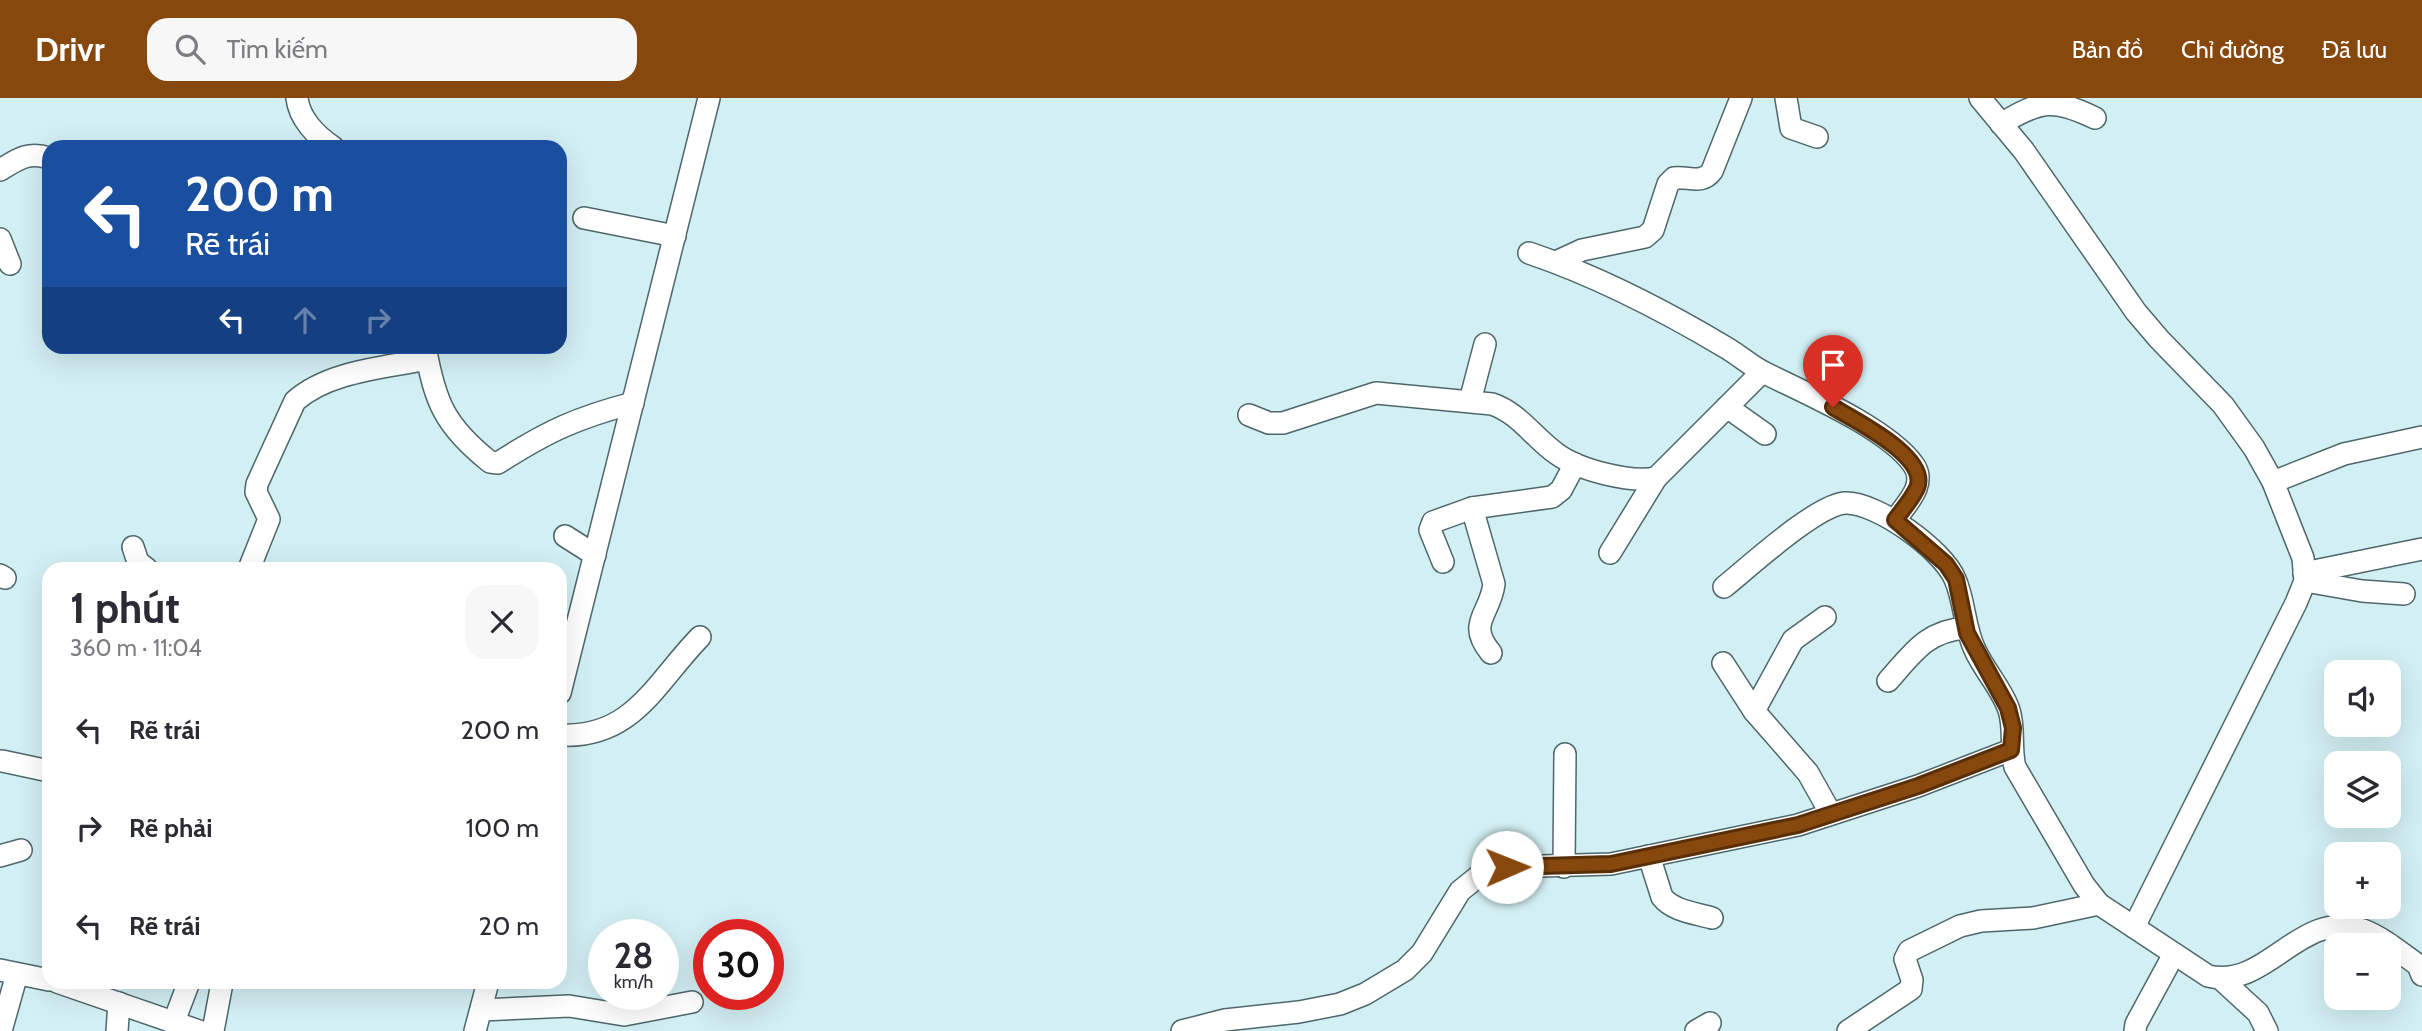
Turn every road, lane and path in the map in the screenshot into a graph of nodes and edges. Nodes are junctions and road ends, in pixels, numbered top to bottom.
1 (297, 98) edge
2 (709, 98) edge
3 (1741, 98) edge
4 (1786, 98) edge
5 (1980, 98) edge
6 (2095, 118) dead end
7 (2001, 124) junction
8 (1817, 136) dead end
9 (325, 140) edge
10 (42, 155) edge
11 (0, 170) edge
12 (584, 218) dead end
13 (675, 236) junction
14 (0, 239) edge
15 (1529, 253) dead end
16 (1556, 262) junction
17 (10, 264) dead end
18 (1485, 344) dead end
19 (423, 354) edge
20 (426, 354) edge
21 (1762, 372) junction
22 (1471, 401) junction
23 (633, 403) junction
24 (1727, 407) junction
25 (1249, 415) dead end
26 (1765, 434) dead end
27 (2422, 437) edge
28 (1575, 464) junction
29 (1656, 478) junction
30 (2273, 482) junction
31 (1472, 508) junction
32 (1895, 520) junction
33 (565, 536) dead end
34 (133, 547) dead end
35 (2422, 549) edge
36 (1610, 554) dead end
37 (595, 555) junction
38 (138, 562) edge
39 (252, 562) edge
40 (1443, 562) dead end
41 (2305, 577) junction
42 (1724, 587) dead end
43 (2404, 594) dead end
44 (1825, 617) dead end
45 (1966, 628) junction
46 (700, 637) dead end
47 (1491, 653) dead end
48 (1723, 663) dead end
49 (567, 665) edge
50 (1888, 681) dead end
51 (1754, 711) junction
52 (567, 734) edge
53 (2011, 750) junction
54 (1565, 754) dead end
55 (2, 761) edge
56 (42, 770) edge
57 (1831, 814) junction
58 (22, 850) dead end
59 (0, 856) edge
60 (1649, 856) junction
61 (1564, 867) junction
62 (2099, 904) junction
63 (1712, 918) dead end
64 (2134, 927) junction
65 (2174, 954) junction
66 (2421, 969) edge
67 (8, 972) edge
68 (42, 979) edge
69 (2222, 980) junction
70 (91, 989) edge
71 (186, 989) edge
72 (221, 989) edge
73 (486, 989) edge
74 (116, 995) edge
75 (692, 1002) dead end
76 (478, 1021) edge
77 (173, 1024) junction
78 (1, 1031) edge
79 (117, 1031) edge
80 (199, 1031) edge
81 (213, 1031) edge
82 (1182, 1031) edge
83 (1847, 1031) edge
84 (2135, 1031) edge
85 (2267, 1031) edge

1 - 9 street
2 - 13 street
3 - 16 street
4 - 8 street
5 - 7 street
6 - 7 street
7 - 30 street
10 - 11 street
12 - 13 street
13 - 23 street
14 - 17 street
15 - 16 street
16 - 21 street
18 - 22 street
19 - 39 street
20 - 23 street
21 - 24 street
21 - 32 street
22 - 25 street
22 - 28 street
23 - 37 street
24 - 26 street
24 - 29 street
27 - 30 street
28 - 29 street
28 - 31 street
29 - 36 street
30 - 41 street
31 - 40 street
31 - 47 street
32 - 42 street
32 - 45 street
33 - 37 street
34 - 38 street
35 - 41 street
37 - 49 street
41 - 43 street
41 - 64 street
44 - 51 street
45 - 50 street
45 - 53 street
46 - 52 street
48 - 51 street
51 - 57 street
53 - 57 street
53 - 62 street
54 - 61 street
55 - 56 street
57 - 60 street
58 - 59 street
60 - 61 street
60 - 63 street
61 - 82 street
62 - 64 street
62 - 83 street
64 - 65 street
65 - 69 street
65 - 84 street
66 - 69 street
67 - 68 street
67 - 78 street
69 - 85 street
70 - 74 street
71 - 77 street
72 - 81 street
73 - 76 street
74 - 77 street
74 - 79 street
75 - 76 street
77 - 80 street

